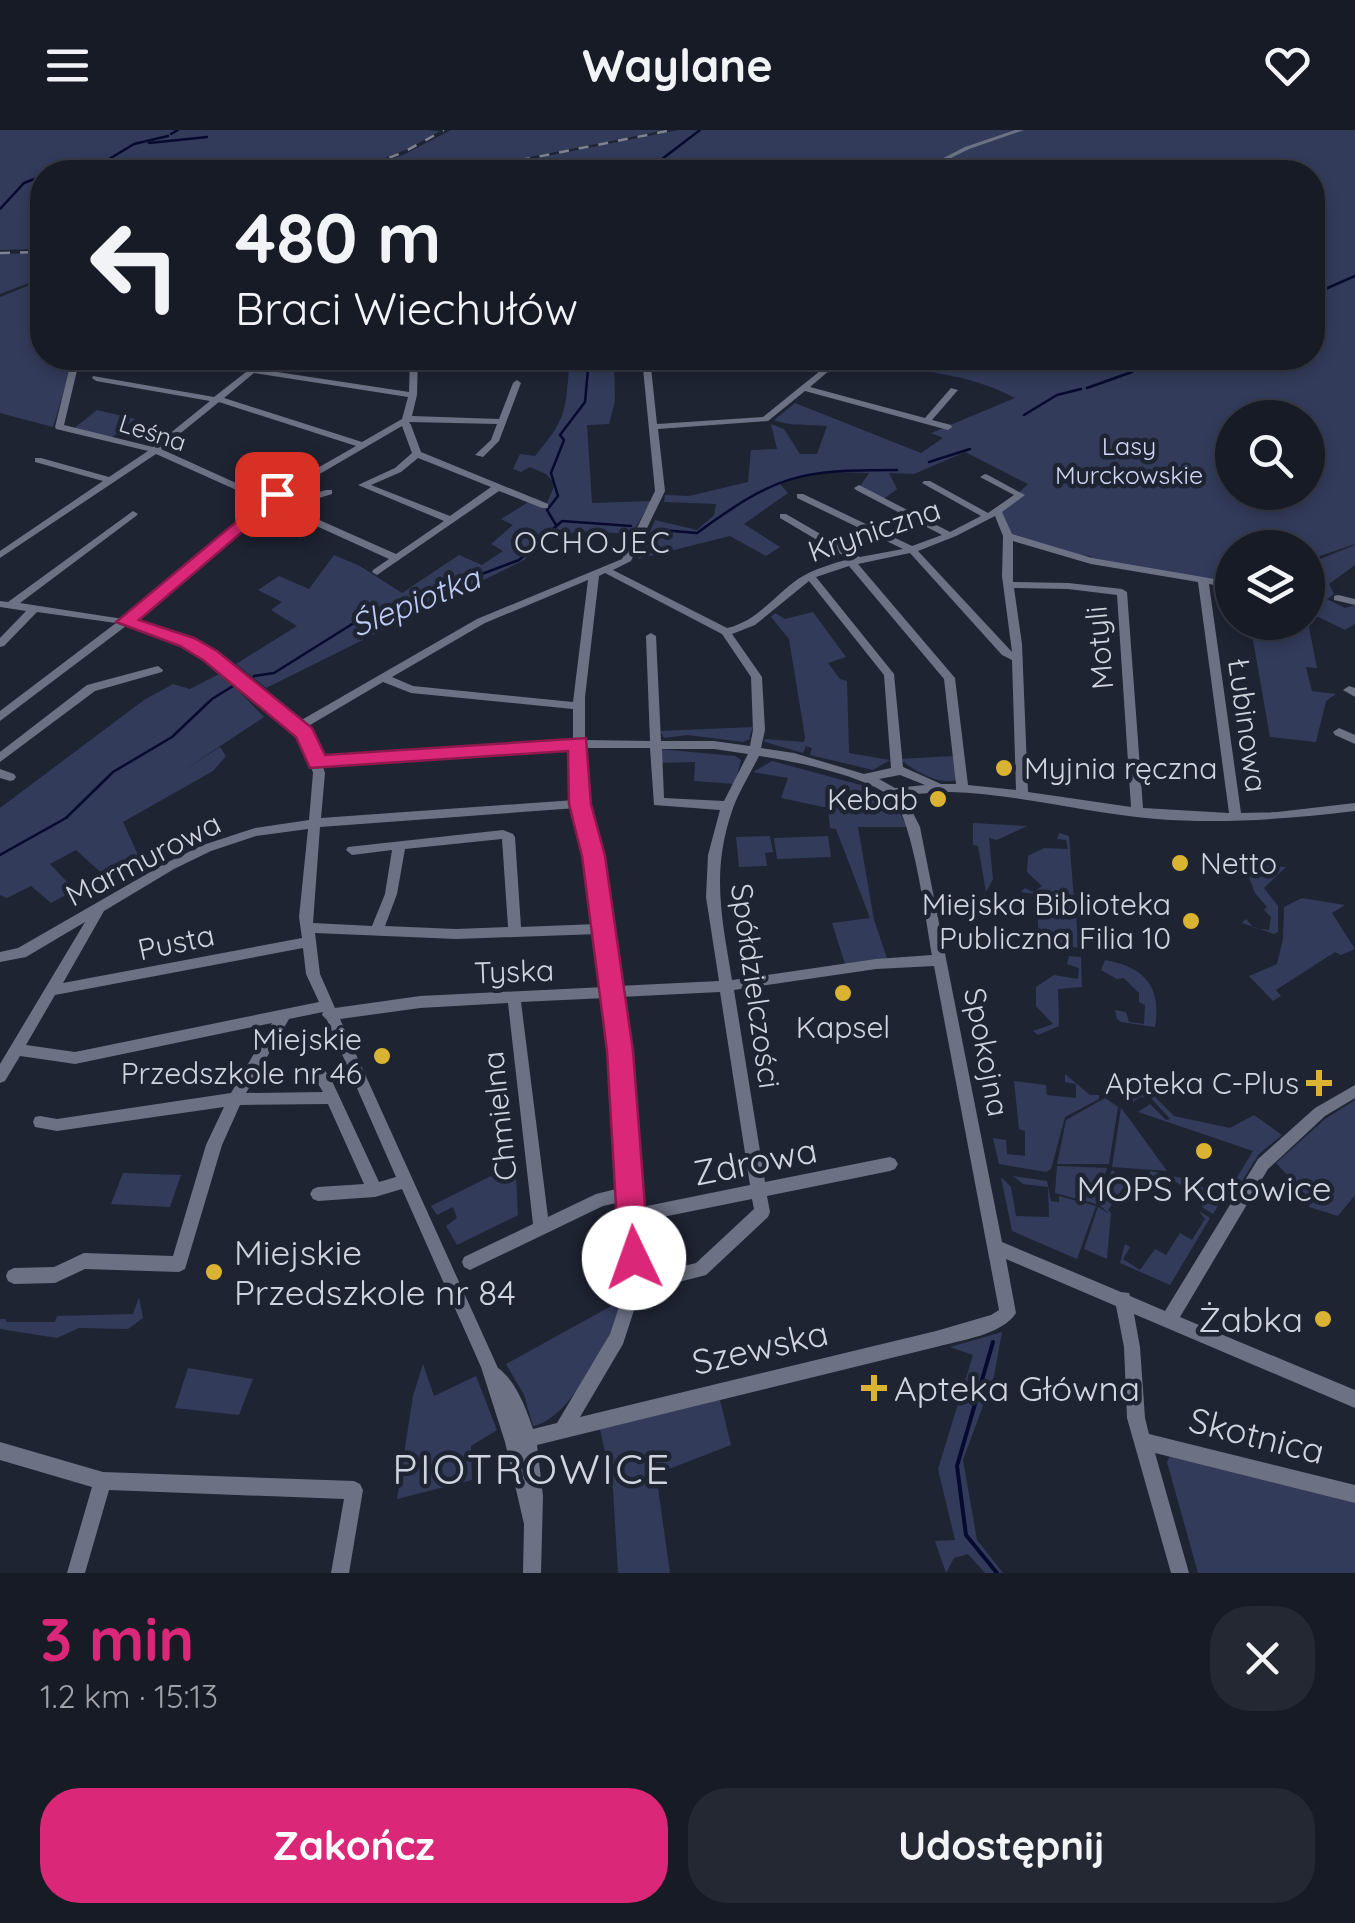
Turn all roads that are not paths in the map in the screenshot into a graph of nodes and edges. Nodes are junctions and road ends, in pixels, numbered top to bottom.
1 (1022, 130) edge
2 (943, 160) edge
3 (72, 370) edge
4 (240, 370) edge
5 (414, 370) edge
6 (646, 370) edge
7 (826, 370) edge
8 (251, 372) junction
9 (96, 378) dead end
10 (517, 383) dead end
11 (804, 388) junction
12 (954, 390) dead end
13 (413, 395) junction
14 (216, 400) junction
15 (405, 420) junction
16 (503, 422) junction
17 (926, 422) junction
18 (654, 426) junction
19 (948, 428) dead end
20 (363, 445) junction
21 (155, 450) junction
22 (417, 454) junction
23 (480, 455) dead end
24 (38, 460) dead end
25 (984, 478) dead end
26 (108, 480) junction
27 (927, 483) dead end
28 (498, 487) junction
29 (859, 488) dead end
30 (329, 492) dead end
31 (800, 496) dead end
32 (268, 499) junction
33 (282, 506) junction
34 (545, 506) dead end
35 (998, 513) junction
36 (132, 514) dead end
37 (985, 515) junction
38 (783, 516) dead end
39 (450, 520) junction
40 (948, 534) junction
41 (1008, 536) junction
42 (912, 550) junction
43 (0, 554) edge
44 (396, 558) junction
45 (856, 562) junction
46 (608, 571) junction
47 (378, 572) dead end
48 (594, 576) junction
49 (810, 576) junction
50 (1202, 580) junction
51 (1215, 583) edge
52 (1008, 585) junction
53 (1338, 598) dead end
54 (1355, 602) edge
55 (6, 605) edge
56 (35, 608) junction
57 (126, 622) junction
58 (726, 632) junction
59 (651, 636) dead end
60 (0, 644) edge
61 (1017, 658) junction
62 (158, 670) dead end
63 (383, 678) junction
64 (578, 706) junction
65 (0, 716) edge
66 (296, 728) junction
67 (1339, 732) dead end
68 (1355, 740) edge
69 (656, 742) junction
70 (578, 744) junction
71 (755, 750) junction
72 (316, 756) junction
73 (0, 758) edge
74 (891, 781) junction
75 (913, 787) junction
76 (962, 790) junction
77 (1022, 794) junction
78 (580, 804) junction
79 (728, 806) junction
80 (1355, 806) edge
81 (1137, 812) junction
82 (910, 814) junction
83 (1236, 818) junction
84 (315, 824) junction
85 (399, 845) junction
86 (352, 850) dead end
87 (103, 904) junction
88 (602, 929) junction
89 (377, 931) junction
90 (515, 933) junction
91 (307, 935) junction
92 (0, 956) edge
93 (940, 960) junction
94 (725, 986) junction
95 (54, 990) junction
96 (612, 994) junction
97 (514, 998) junction
98 (327, 1011) junction
99 (283, 1017) junction
100 (16, 1050) junction
101 (300, 1070) dead end
102 (0, 1076) edge
103 (1355, 1091) edge
104 (332, 1098) junction
105 (234, 1099) junction
106 (40, 1122) dead end
107 (890, 1164) dead end
108 (404, 1181) junction
109 (375, 1190) junction
110 (760, 1192) junction
111 (630, 1193) junction
112 (318, 1194) dead end
113 (632, 1216) junction
114 (541, 1228) junction
115 (998, 1248) junction
116 (470, 1262) dead end
117 (14, 1276) dead end
118 (634, 1286) junction
119 (1123, 1299) junction
120 (1008, 1302) joint
121 (1169, 1319) junction
122 (1355, 1399) edge
123 (564, 1428) junction
124 (521, 1441) junction
125 (1142, 1441) junction
126 (0, 1451) edge
127 (103, 1481) junction
128 (1355, 1494) edge
129 (76, 1573) edge
130 (340, 1573) edge
131 (532, 1573) edge
132 (1180, 1573) edge

1 - 2 street
3 - 21 street, Leśna
4 - 8 street
5 - 13 street
6 - 18 street
7 - 11 street
8 - 13 street
8 - 14 street
9 - 14 street
10 - 16 street
11 - 17 street
11 - 18 street
12 - 17 street
13 - 15 street
14 - 20 street
14 - 21 street
15 - 16 street
15 - 20 street
15 - 22 street
16 - 23 street
17 - 19 street
18 - 46 street
20 - 32 street
21 - 26 street
21 - 32 street, Leśna
22 - 28 street
22 - 39 street
24 - 26 street
25 - 35 street
26 - 43 street
27 - 37 street
28 - 34 street
28 - 39 street
29 - 40 street
30 - 33 street
31 - 42 street
32 - 33 street, Leśna
32 - 57 street
33 - 44 street, Leśna
35 - 37 street, Kryniczna
35 - 41 street
36 - 55 street
37 - 40 street, Kryniczna
38 - 45 street
39 - 44 street
40 - 42 street, Kryniczna
41 - 50 street
41 - 52 street
42 - 45 street, Kryniczna
42 - 61 street
44 - 47 street
45 - 49 street, Kryniczna
45 - 76 street
46 - 48 street
46 - 58 street
48 - 63 street
48 - 64 street
49 - 58 street, Kryniczna
49 - 74 street
50 - 51 street
50 - 83 street, Łubinowa
52 - 61 street
52 - 81 street, Motyli
53 - 54 street
55 - 56 street
56 - 57 street
56 - 60 street
57 - 65 street
57 - 66 street
58 - 71 street, Spółdzielczości
59 - 69 street
61 - 77 street
62 - 73 street
63 - 64 street
63 - 66 street
64 - 70 street
66 - 72 street
67 - 68 street
69 - 70 street
69 - 71 street
69 - 79 street
70 - 72 street
70 - 78 street
71 - 74 street
71 - 79 street, Spółdzielczości
72 - 84 street
74 - 75 street
74 - 75 street
74 - 82 street, Spokojna
75 - 76 street
75 - 82 street, Spokojna
76 - 77 street
77 - 81 street
78 - 84 street, Marmurowa
78 - 88 street
79 - 94 street, Spółdzielczości
80 - 83 street
81 - 83 street
82 - 93 street, Spokojna
84 - 87 street, Marmurowa
84 - 91 street
85 - 86 street
85 - 89 street
85 - 90 street
87 - 92 street, Marmurowa
87 - 95 street
88 - 90 street, Pusta
88 - 96 street
89 - 90 street, Pusta
89 - 91 street, Pusta
91 - 95 street, Pusta
91 - 98 street
93 - 94 street, Tyska
93 - 115 street, Spokojna
94 - 96 street, Tyska
94 - 110 street, Spółdzielczości
95 - 100 street
96 - 97 street, Tyska
96 - 111 street
97 - 98 street, Tyska
97 - 114 street, Chmielna
98 - 99 street, Tyska
98 - 108 street
99 - 100 street, Tyska
99 - 105 street
100 - 102 street
101 - 104 street
103 - 121 street
104 - 105 street
104 - 109 street
105 - 106 street
105 - 117 street
107 - 110 street, Zdrowa
108 - 109 street
108 - 124 street
109 - 112 street
110 - 113 street, Zdrowa
110 - 118 street
111 - 113 street
111 - 114 street
113 - 118 street
114 - 116 street
115 - 119 street
115 - 120 street, Spokojna
118 - 123 street
119 - 121 street
119 - 125 street
120 - 123 street, Szewska
121 - 122 street
123 - 124 street, Szewska
124 - 131 street
125 - 128 street, Skotnica
125 - 132 street
126 - 127 street
127 - 129 street
127 - 130 street

